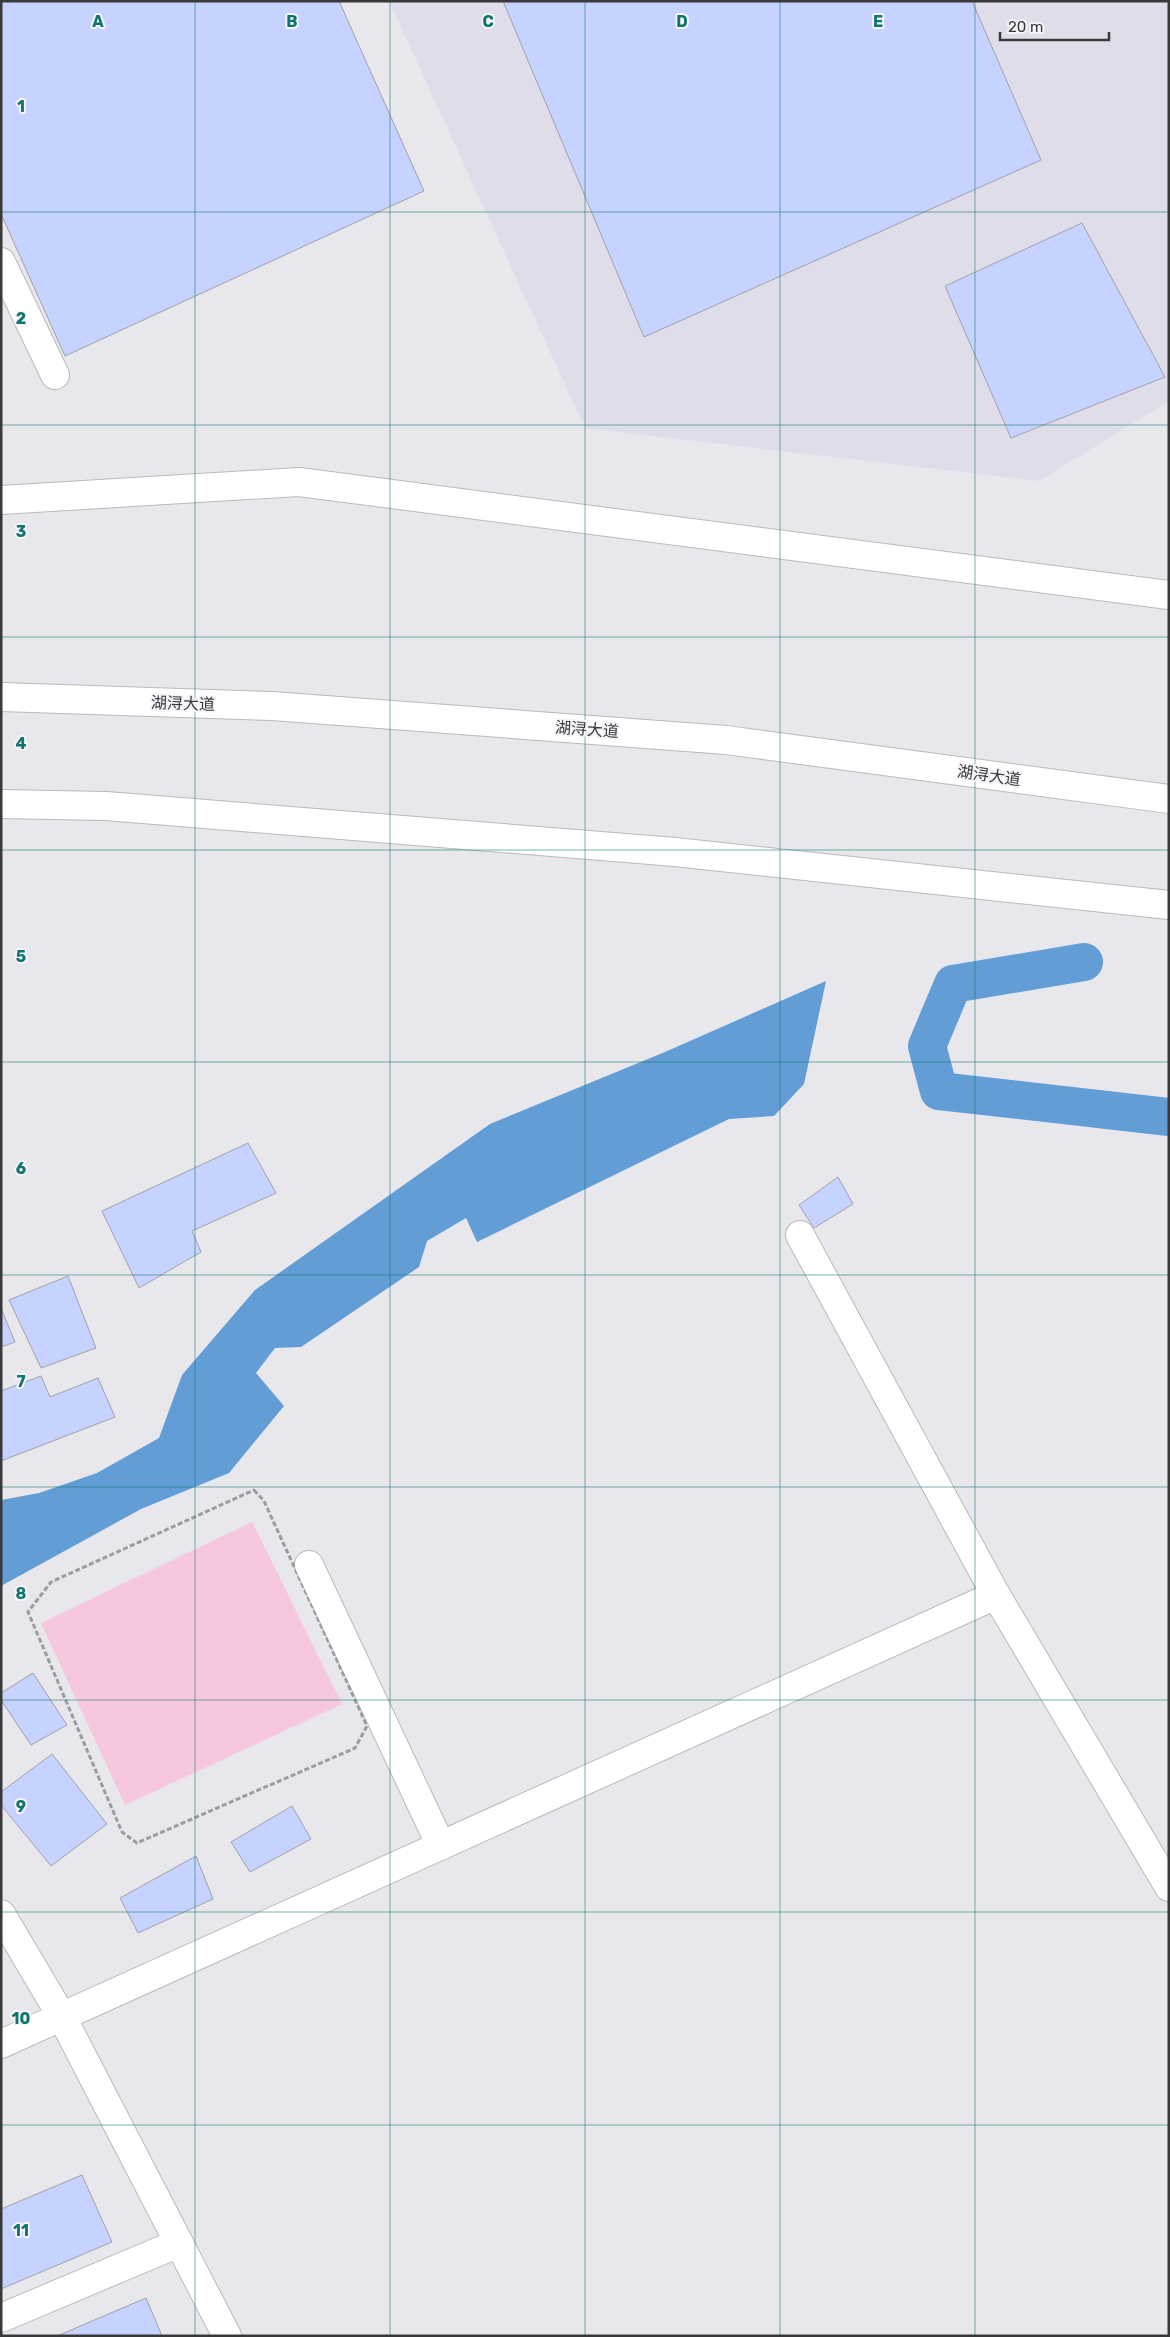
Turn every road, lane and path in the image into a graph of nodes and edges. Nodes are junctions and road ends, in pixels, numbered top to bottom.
1 (1, 262) edge
2 (55, 375) dead end
3 (1, 500) edge
4 (1169, 595) edge
5 (1, 697) edge
6 (1169, 799) edge
7 (1, 804) edge
8 (1169, 905) edge
9 (800, 1235) dead end
10 (309, 1565) dead end
11 (996, 1595) junction
12 (28, 1612) joint
13 (441, 1846) junction
14 (1169, 1886) edge
15 (1, 1914) edge
16 (62, 2017) junction
17 (1, 2044) edge
18 (179, 2243) junction
19 (1, 2318) edge
20 (227, 2336) edge

1 - 2 street
3 - 4 street
5 - 6 street, 湖浔大道
7 - 8 street
9 - 11 street
10 - 13 street
11 - 13 street
11 - 14 street
12 - 12 path
13 - 16 street
15 - 16 street
16 - 17 street
16 - 18 street
18 - 19 street
18 - 20 street

